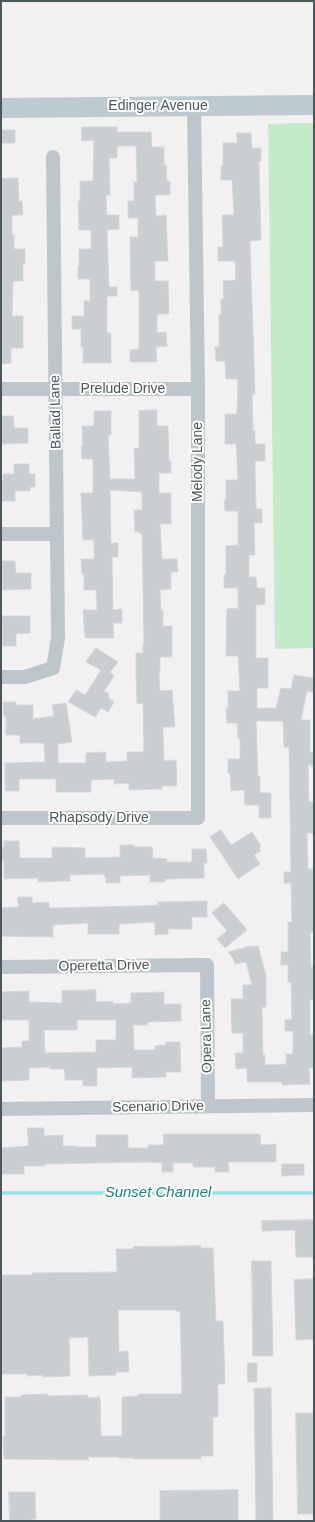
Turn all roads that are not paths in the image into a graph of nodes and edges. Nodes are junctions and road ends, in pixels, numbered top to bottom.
1 (314, 105) edge
2 (194, 106) junction
3 (1, 108) edge
4 (53, 156) dead end
5 (1, 389) edge
6 (56, 389) junction
7 (198, 389) junction
8 (1, 534) edge
9 (57, 534) junction
10 (1, 677) edge
11 (1, 818) edge
12 (198, 818) joint
13 (206, 965) joint
14 (1, 967) edge
15 (314, 1105) edge
16 (208, 1106) junction
17 (1, 1109) edge

1 - 2 main road, Edinger Avenue
2 - 3 main road, Edinger Avenue
2 - 7 street, Melody Lane
4 - 6 street, Ballad Lane
5 - 6 street, Prelude Drive
6 - 7 street, Prelude Drive
6 - 9 street, Ballad Lane
7 - 12 street, Melody Lane
8 - 9 street
9 - 10 street, Ballad Lane
11 - 12 street, Rhapsody Drive
13 - 14 street, Operetta Drive
13 - 16 street, Opera Lane
15 - 16 street, Scenario Drive
16 - 17 street, Scenario Drive

